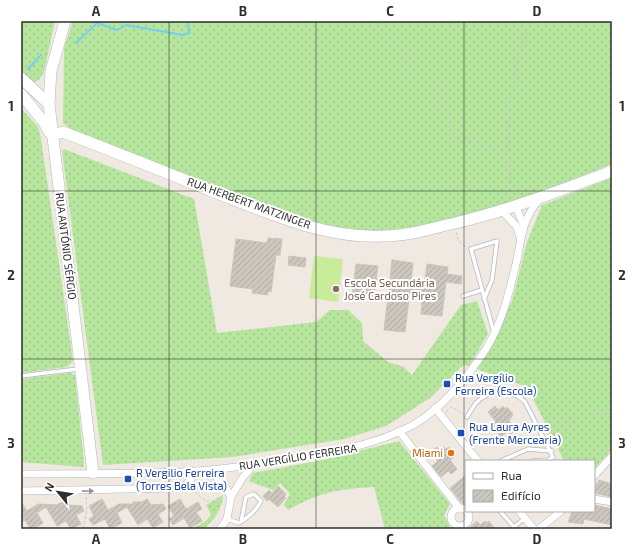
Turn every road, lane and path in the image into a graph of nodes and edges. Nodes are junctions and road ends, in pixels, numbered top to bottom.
1 (65, 21) edge
2 (368, 21) edge
3 (530, 21) edge
4 (50, 71) junction
5 (24, 89) edge
6 (49, 104) junction
7 (52, 135) junction
8 (612, 171) edge
9 (510, 173) junction
10 (541, 198) junction
11 (510, 209) junction
12 (453, 224) junction
13 (523, 224) junction
14 (520, 240) junction
15 (472, 250) junction
16 (482, 290) junction
17 (463, 296) dead end
18 (484, 298) junction
19 (494, 334) junction
20 (81, 369) junction
21 (21, 376) edge
22 (435, 408) junction
23 (612, 413) edge
24 (441, 416) junction
25 (467, 417) joint
26 (400, 431) junction
27 (543, 434) junction
28 (552, 451) junction
29 (612, 456) edge
30 (477, 460) edge
31 (503, 460) edge
32 (542, 460) edge
33 (253, 466) junction
34 (197, 471) junction
35 (93, 473) junction
36 (21, 474) edge
37 (595, 475) edge
38 (188, 482) junction
39 (21, 491) edge
40 (86, 491) junction
41 (213, 498) dead end
42 (208, 499) dead end
43 (231, 499) junction
44 (595, 499) edge
45 (214, 501) junction
46 (208, 502) junction
47 (612, 502) edge
48 (459, 508) junction
49 (465, 510) edge
50 (466, 512) edge
51 (501, 512) edge
52 (520, 512) edge
53 (560, 512) edge
54 (525, 518) junction
55 (227, 519) junction
56 (241, 522) junction
57 (463, 527) edge
58 (83, 529) edge
59 (220, 529) edge
60 (534, 529) edge
61 (539, 529) edge

1 - 4 street, RUA ANTÓNIO SÉRGIO
2 - 9 path
3 - 9 path
4 - 5 street
4 - 6 street, RUA ANTÓNIO SÉRGIO
5 - 6 street
5 - 6 street
5 - 7 street
6 - 7 street, RUA ANTÓNIO SÉRGIO
7 - 12 street, RUA HERBERT MATZINGER
7 - 20 street, RUA ANTÓNIO SÉRGIO
8 - 10 street, RUA HERBERT MATZINGER
9 - 11 path
10 - 11 street, RUA HERBERT MATZINGER
10 - 13 street, RUA VERGÍLIO FERREIRA
11 - 12 street, RUA HERBERT MATZINGER
11 - 13 street
11 - 14 street
12 - 15 path
13 - 14 street, RUA VERGÍLIO FERREIRA
14 - 19 street, RUA VERGÍLIO FERREIRA
15 - 16 lane
15 - 18 lane
16 - 17 lane
16 - 18 lane
18 - 19 lane
19 - 22 street, RUA VERGÍLIO FERREIRA
20 - 21 lane
20 - 35 street, RUA ANTÓNIO SÉRGIO
22 - 24 street
22 - 26 street, RUA VERGÍLIO FERREIRA
23 - 27 path
24 - 25 path
24 - 30 street
25 - 27 lane
26 - 33 street, RUA VERGÍLIO FERREIRA
26 - 48 street
27 - 28 lane
28 - 31 lane
28 - 32 lane
29 - 37 street
33 - 34 street, RUA VERGÍLIO FERREIRA
33 - 43 street
34 - 35 street
34 - 38 street
34 - 43 street
35 - 36 street
40 -> 38 street
38 - 46 path
39 - 40 street
40 - 58 path
41 - 45 path
42 - 46 path
43 - 45 path
43 - 55 street
44 - 47 street
45 - 46 path
48 - 49 street
48 - 57 street
50 - 57 street
51 - 54 lane
52 - 54 street
53 - 61 street
54 - 60 street
55 - 56 lane
55 - 59 street
56 - 56 lane

